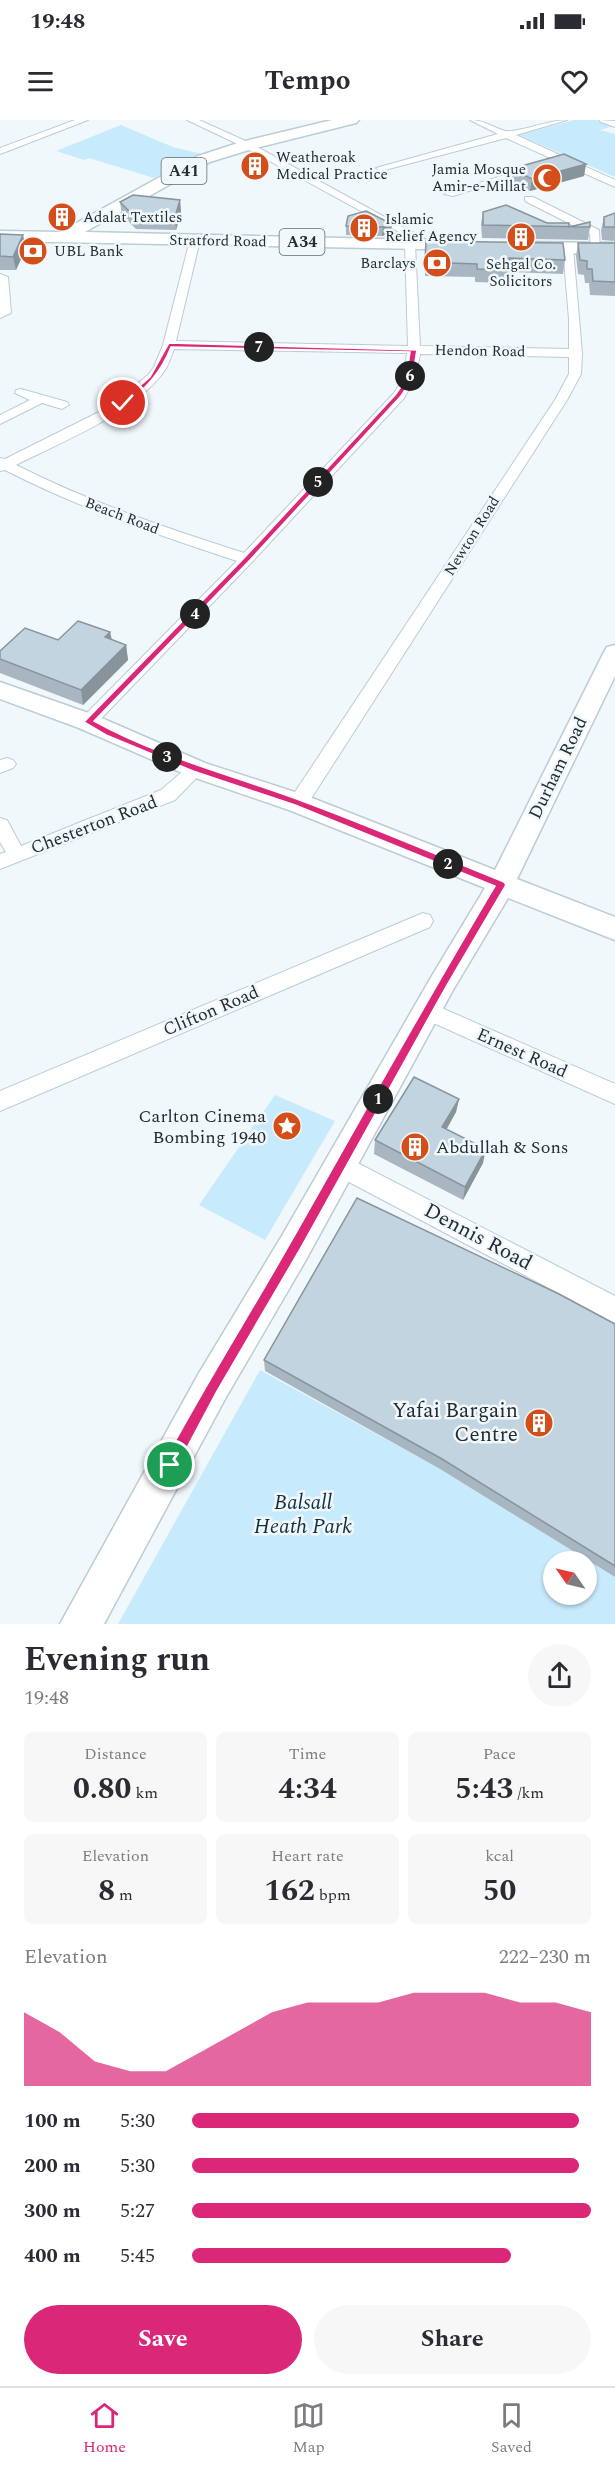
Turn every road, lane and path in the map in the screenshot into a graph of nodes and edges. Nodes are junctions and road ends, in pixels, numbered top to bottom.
1 (83, 120) edge
2 (192, 120) edge
3 (217, 120) edge
4 (351, 120) edge
5 (475, 120) edge
6 (562, 120) edge
7 (604, 120) edge
8 (204, 124) junction
9 (613, 129) edge
10 (507, 135) junction
11 (247, 145) junction
12 (0, 151) edge
13 (564, 160) junction
14 (381, 168) dead end
15 (615, 184) edge
16 (449, 194) dead end
17 (529, 199) dead end
18 (124, 204) junction
19 (0, 235) edge
20 (62, 238) junction
21 (195, 240) junction
22 (410, 244) junction
23 (429, 245) junction
24 (568, 248) junction
25 (596, 249) junction
26 (615, 249) edge
27 (2, 278) dead end
28 (4, 317) edge
29 (169, 345) junction
30 (414, 350) junction
31 (576, 353) junction
32 (21, 393) dead end
33 (41, 399) junction
34 (62, 405) dead end
35 (0, 420) edge
36 (2, 465) edge
37 (248, 559) junction
38 (615, 652) edge
39 (0, 690) edge
40 (88, 722) junction
41 (196, 769) junction
42 (298, 803) junction
43 (0, 825) edge
44 (8, 858) edge
45 (501, 885) junction
46 (423, 921) dead end
47 (615, 929) edge
48 (428, 1011) junction
49 (615, 1094) edge
50 (0, 1101) edge
51 (340, 1165) junction
52 (615, 1310) edge
53 (81, 1624) edge

1 - 12 street
2 - 8 street
3 - 8 street
4 - 11 highway, A41
5 - 10 street
6 - 10 street
7 - 9 street
8 - 11 street
10 - 13 street
10 - 14 street
11 - 18 highway, A41
11 - 23 street
13 - 15 street
13 - 16 street
17 - 25 street
18 - 19 highway
18 - 20 highway, A41
19 - 20 highway, Stratford Road / A34
20 - 21 highway, Stratford Road / A34
21 - 22 highway, Stratford Road / A34
21 - 29 street
22 - 23 highway, Stratford Road / A34
22 - 30 street
23 - 24 highway, Stratford Road / A34
24 - 25 highway, Stratford Road / A34
24 - 31 street, Newton Road
25 - 26 highway, Stratford Road / A34
27 - 28 street
29 - 30 street, Hendon Road
29 - 36 street
30 - 31 street, Hendon Road
30 - 37 street
31 - 42 street, Newton Road
32 - 33 street
33 - 34 street
33 - 35 street
36 - 37 street, Beach Road
37 - 40 street
38 - 45 street, Durham Road
39 - 40 street
40 - 41 street
41 - 42 street
41 - 44 street, Chesterton Road
42 - 45 street
43 - 44 street, Chesterton Road
45 - 47 street
45 - 48 street, Durham Road
46 - 50 street, Clifton Road
48 - 49 street, Ernest Road
48 - 51 street, Durham Road
51 - 52 street, Dennis Road
51 - 53 street, Durham Road

